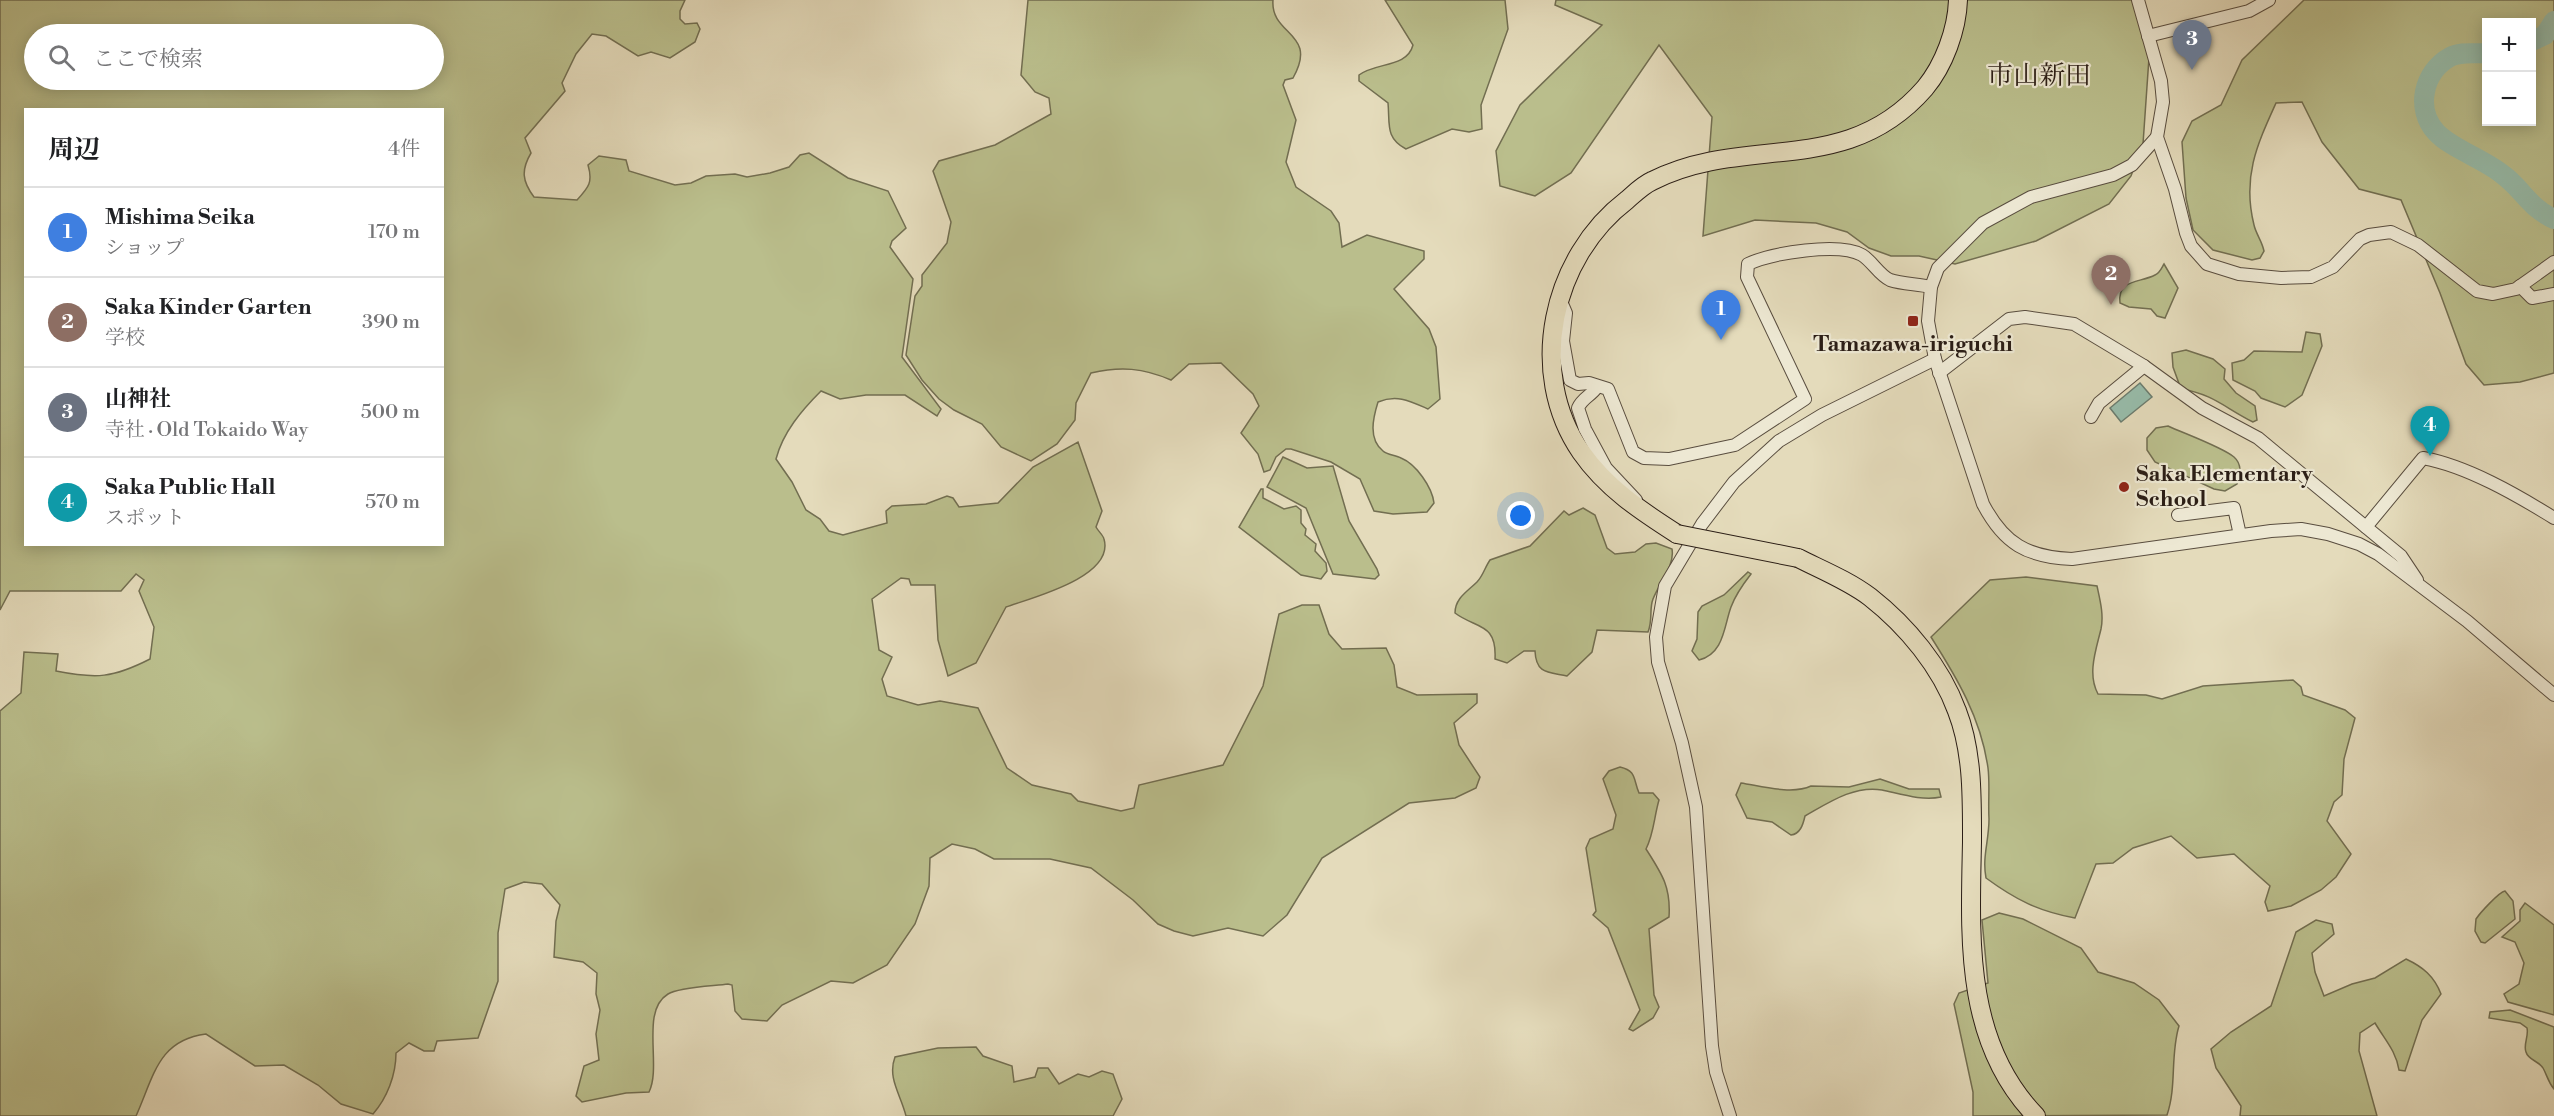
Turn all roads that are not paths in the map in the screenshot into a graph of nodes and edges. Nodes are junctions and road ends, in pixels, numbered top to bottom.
1 (1958, 0) edge
2 (2138, 0) edge
3 (2269, 0) edge
4 (2148, 36) junction
5 (2157, 137) junction
6 (2554, 262) edge
7 (2520, 286) junction
8 (1931, 287) junction
9 (2554, 294) edge
10 (1560, 298) junction
11 (1935, 359) junction
12 (2144, 366) junction
13 (1939, 373) junction
14 (1597, 387) junction
15 (2091, 417) dead end
16 (1645, 514) junction
17 (2178, 515) dead end
18 (2554, 518) edge
19 (2366, 527) junction
20 (2240, 535) junction
21 (2419, 583) junction
22 (2554, 695) edge
23 (1730, 1116) edge
24 (2037, 1116) edge

1 - 10 highway
2 - 4 street
3 - 4 street
4 - 5 street
5 - 7 street
5 - 8 street
6 - 7 street
7 - 9 street
8 - 11 street
8 - 14 street
10 - 14 street
10 - 16 highway
11 - 13 street
11 - 23 street
12 - 13 street
12 - 15 street
12 - 19 street
13 - 20 street
14 - 16 street
16 - 24 highway, bridge
17 - 20 street
18 - 19 street
19 - 21 street
20 - 21 street
21 - 22 street

